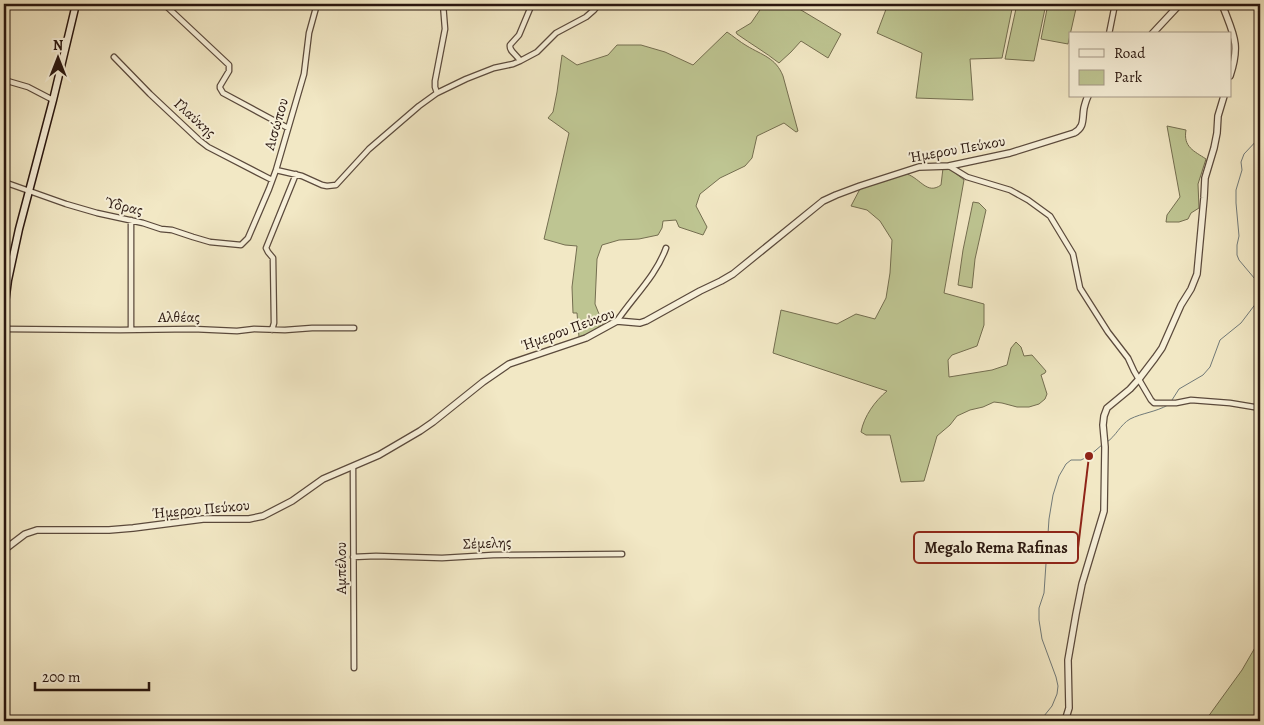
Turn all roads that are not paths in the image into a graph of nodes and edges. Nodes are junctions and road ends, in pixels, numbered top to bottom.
1 (76, 4) edge
2 (164, 4) edge
3 (317, 4) edge
4 (444, 4) edge
5 (532, 4) edge
6 (599, 4) edge
7 (1115, 4) edge
8 (1180, 4) edge
9 (1222, 4) edge
10 (1109, 32) edge
11 (1154, 32) edge
12 (114, 57) dead end
13 (520, 61) junction
14 (1232, 70) edge
15 (4, 80) edge
16 (437, 93) junction
17 (1087, 98) edge
18 (1223, 98) edge
19 (53, 100) junction
20 (288, 128) junction
21 (949, 166) junction
22 (276, 170) junction
23 (296, 174) junction
24 (272, 180) junction
25 (4, 182) edge
26 (29, 190) junction
27 (131, 220) junction
28 (241, 245) joint
29 (666, 248) dead end
30 (6, 280) edge
31 (4, 311) edge
32 (617, 321) junction
33 (4, 328) edge
34 (354, 328) dead end
35 (131, 330) junction
36 (272, 330) junction
37 (1139, 379) junction
38 (1260, 408) edge
39 (353, 467) junction
40 (4, 550) edge
41 (622, 554) dead end
42 (353, 557) junction
43 (354, 668) dead end
44 (1065, 721) edge

1 - 19 main road
2 - 20 street
3 - 20 street, Αισώπου
4 - 16 street
5 - 13 street
6 - 13 street
7 - 10 street
8 - 11 street
9 - 14 street
12 - 24 street, Γλαύκης
13 - 16 street
15 - 19 street
16 - 23 street
17 - 21 street, Ήμερου Πεύκου
18 - 37 street
19 - 26 main road
20 - 22 street, Αισώπου
21 - 32 street, Ήμερου Πεύκου
21 - 37 street
22 - 23 street
22 - 24 street, Αισώπου
23 - 36 street
24 - 28 street, Αισώπου
25 - 26 street, Ύδρας
26 - 27 street, Ύδρας
26 - 30 main road
27 - 28 street, Ύδρας
27 - 35 street
29 - 32 street
30 - 31 main road
32 - 39 street, Ήμερου Πεύκου
33 - 35 street, Αλθέας
34 - 36 street, Αλθέας
35 - 36 street, Αλθέας
37 - 38 street
37 - 44 street
39 - 40 street, Ήμερου Πεύκου
39 - 42 street, Αμπέλου
41 - 42 street, Σέμελης
42 - 43 street, Αμπέλου

